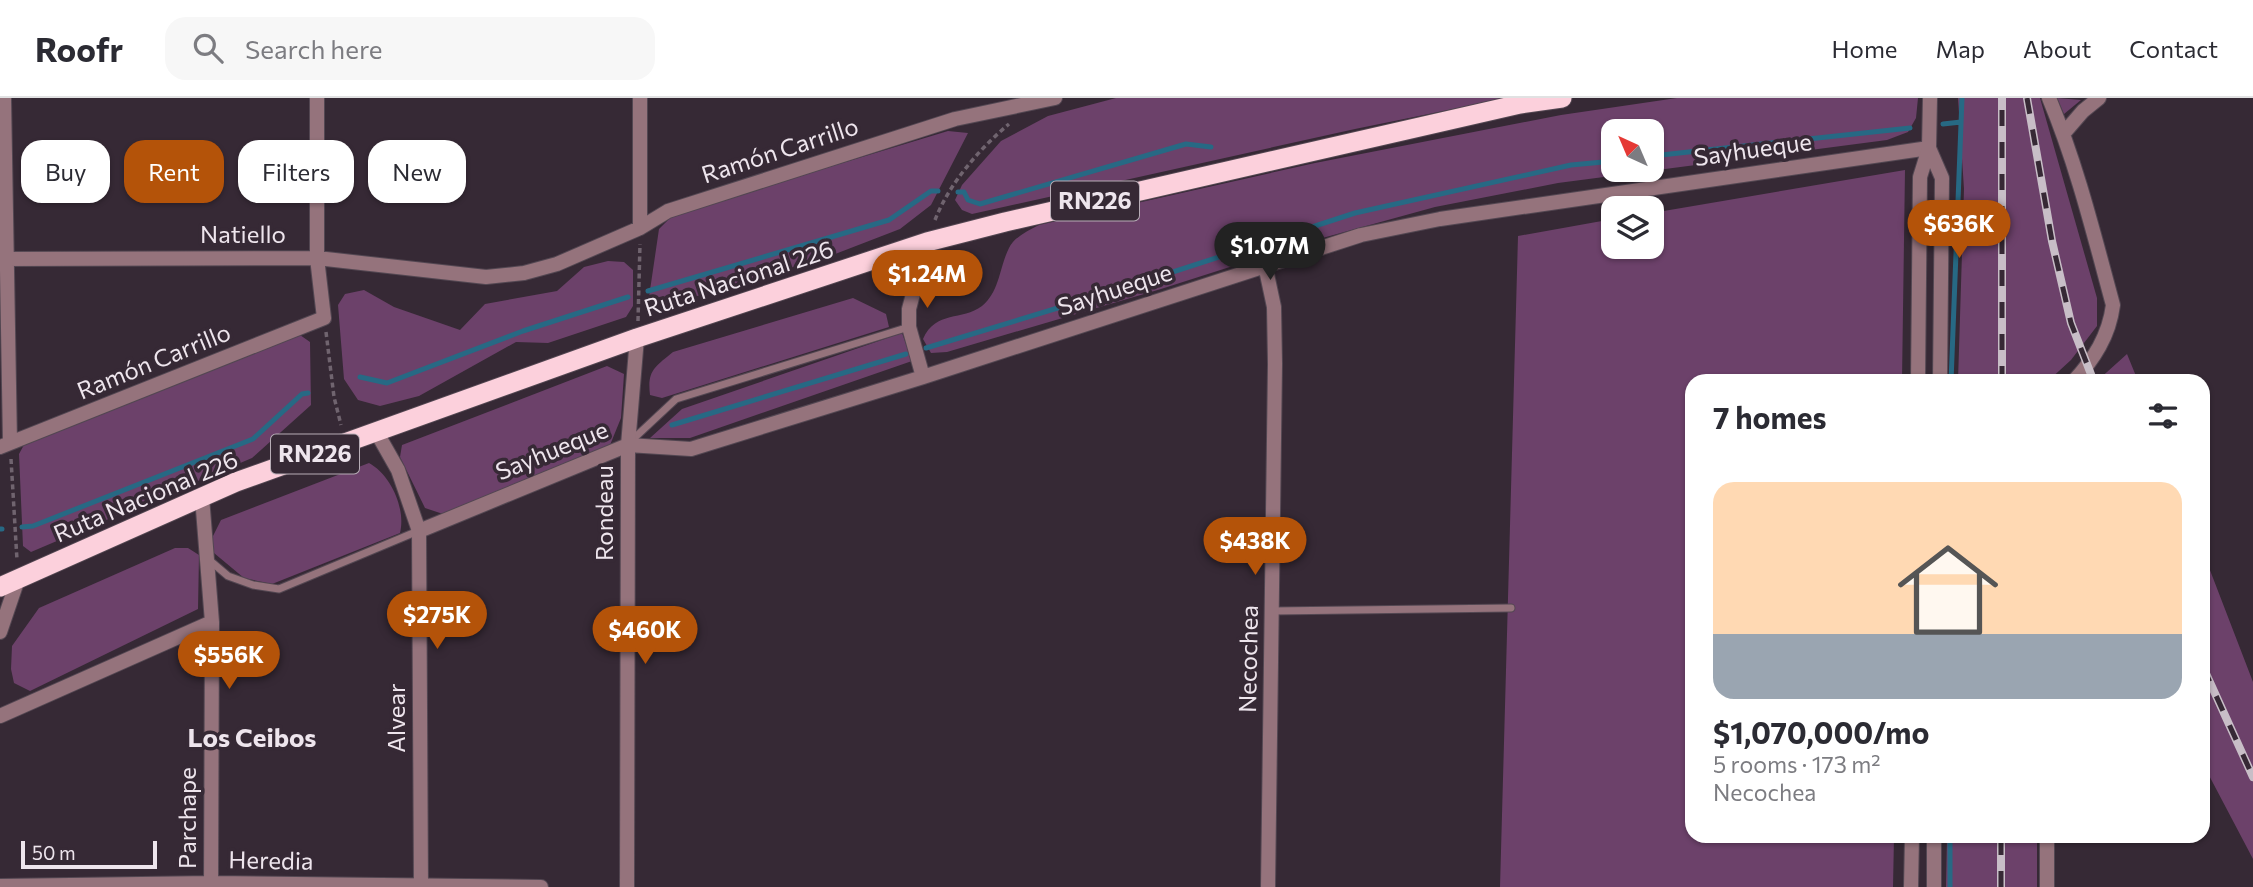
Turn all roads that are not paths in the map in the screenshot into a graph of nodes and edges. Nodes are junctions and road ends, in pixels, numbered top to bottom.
1 (4, 98) edge
2 (317, 98) edge
3 (640, 98) edge
4 (1055, 98) edge
5 (1562, 98) edge
6 (1930, 98) edge
7 (2049, 98) edge
8 (2099, 98) edge
9 (2064, 133) junction
10 (1929, 148) junction
11 (640, 228) junction
12 (928, 242) junction
13 (317, 258) junction
14 (4, 260) edge
15 (1265, 265) junction
16 (486, 277) joint
17 (909, 327) junction
18 (637, 338) junction
19 (1918, 374) edge
20 (1940, 374) edge
21 (2080, 374) edge
22 (923, 377) junction
23 (377, 433) junction
24 (5, 445) edge
25 (628, 445) junction
26 (202, 497) junction
27 (419, 531) junction
28 (207, 558) junction
29 (9, 583) edge
30 (1511, 608) dead end
31 (1272, 611) junction
32 (212, 622) junction
33 (0, 632) edge
34 (0, 716) edge
35 (1912, 843) edge
36 (1934, 843) edge
37 (2048, 843) edge
38 (211, 885) edge
39 (0, 886) edge
40 (421, 886) edge
41 (541, 887) edge
42 (627, 887) edge
43 (1268, 887) edge
44 (1911, 887) edge
45 (1934, 887) edge
46 (2047, 887) edge

1 - 14 street
2 - 13 street
3 - 11 street
4 - 11 street, Ramón Carrillo
5 - 12 highway, Ruta Nacional 226 / RN226
6 - 10 street
7 - 9 street
8 - 9 street
9 - 21 street
10 - 15 street, Sayhueque
10 - 19 street
10 - 20 street
11 - 16 street, Ramón Carrillo
12 - 17 street
12 - 18 highway, Ruta Nacional 226 / RN226
13 - 14 street, Natiello
13 - 16 street, Natiello
13 - 24 street, Ramón Carrillo
14 - 24 street
15 - 22 street, Sayhueque
15 - 31 street, Necochea
17 - 22 street
17 - 25 lane
18 - 23 highway, Ruta Nacional 226 / RN226
18 - 25 street, Rondeau
22 - 25 street, Sayhueque
23 - 26 highway, Ruta Nacional 226 / RN226
23 - 27 street, Alvear
25 - 27 street, Sayhueque
25 - 42 street, Rondeau
26 - 28 street, Parchape
26 - 29 highway, Ruta Nacional 226 / RN226
27 - 28 lane
27 - 40 street, Alvear
28 - 32 street, Parchape
29 - 33 street
30 - 31 lane
31 - 43 street, Necochea
32 - 34 street
32 - 38 street, Parchape
35 - 44 street
36 - 45 street
37 - 46 street
38 - 39 street, Heredia
38 - 40 street, Heredia
40 - 41 street, Heredia

